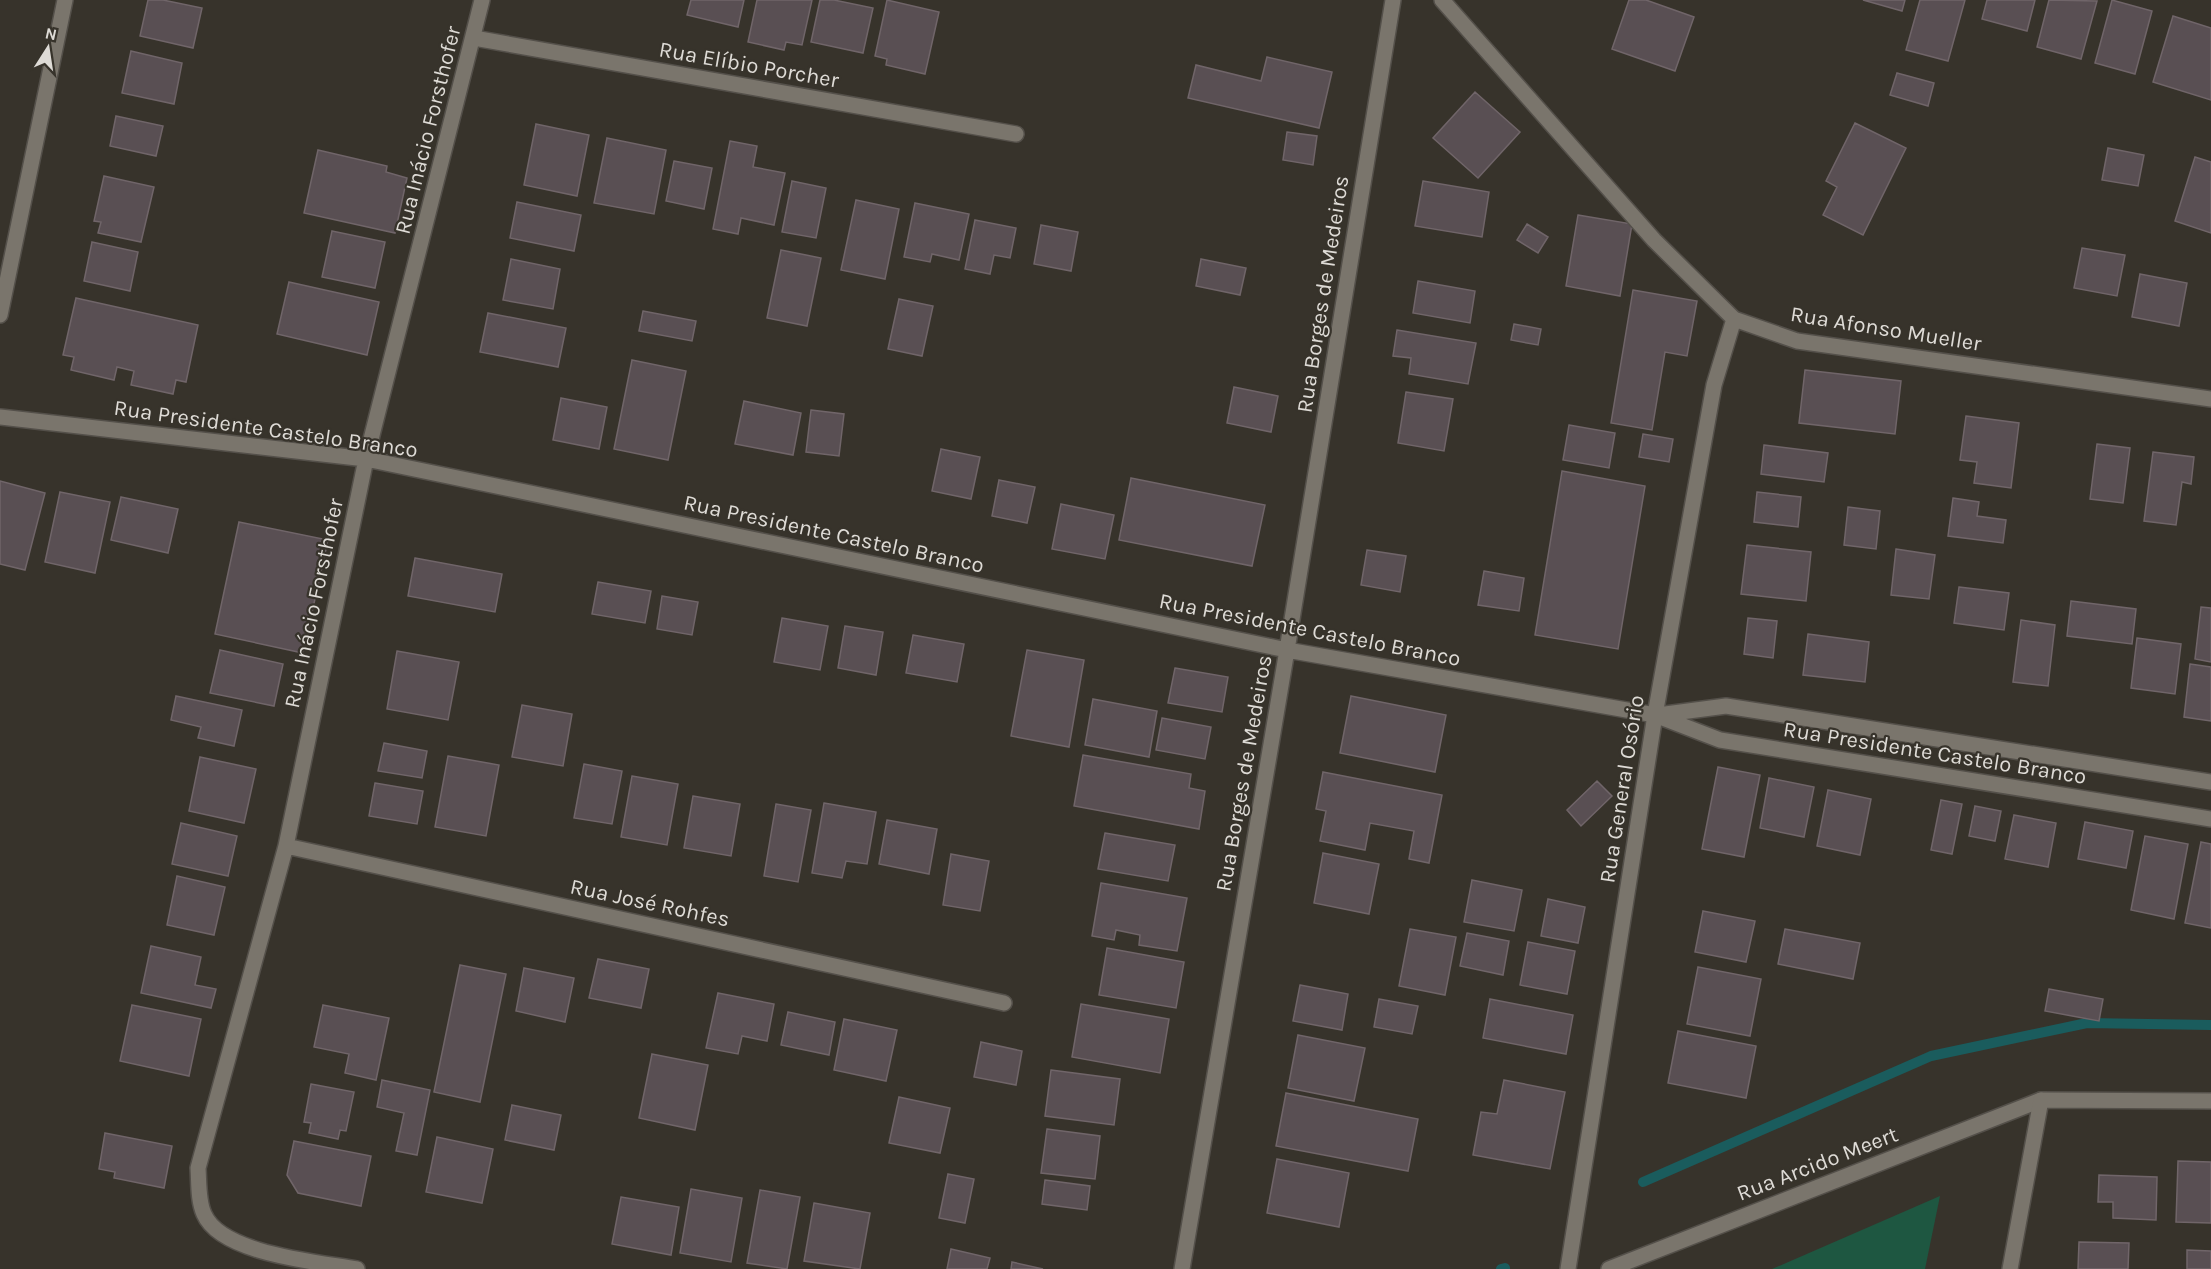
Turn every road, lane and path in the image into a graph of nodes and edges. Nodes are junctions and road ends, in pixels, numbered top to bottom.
1 (65, 0) edge
2 (482, 0) edge
3 (1393, 0) edge
4 (1442, 0) edge
5 (474, 38) junction
6 (1016, 134) dead end
7 (0, 315) edge
8 (1734, 319) junction
9 (2211, 399) edge
10 (0, 417) edge
11 (366, 459) junction
12 (1287, 650) junction
13 (1655, 715) junction
14 (2211, 782) edge
15 (2211, 819) edge
16 (286, 846) junction
17 (1004, 1002) dead end
18 (2041, 1100) junction
19 (2211, 1101) edge
20 (357, 1269) edge
21 (1182, 1269) edge
22 (1569, 1269) edge
23 (1609, 1269) edge
24 (2010, 1269) edge

1 - 7 street
2 - 5 street, Rua Inácio Forsthofer
3 - 12 street, Rua Borges de Medeiros
4 - 8 street, Rua Afonso Mueller
5 - 6 street, Rua Elíbio Porcher
5 - 11 street, Rua Inácio Forsthofer
8 - 9 street, Rua Afonso Mueller
8 - 13 street, Rua General Osório
10 - 11 street, Rua Presidente Castelo Branco
11 - 12 street, Rua Presidente Castelo Branco
11 - 16 street, Rua Inácio Forsthofer
12 - 13 street, Rua Presidente Castelo Branco
12 - 21 street, Rua Borges de Medeiros
13 - 14 street, Rua Presidente Castelo Branco
13 - 15 street, Rua Presidente Castelo Branco
13 - 22 street, Rua General Osório
16 - 17 street, Rua José Rohfes
16 - 20 street, Rua Inácio Forsthofer
18 - 19 street
18 - 23 street, Rua Arcido Meert
18 - 24 street

